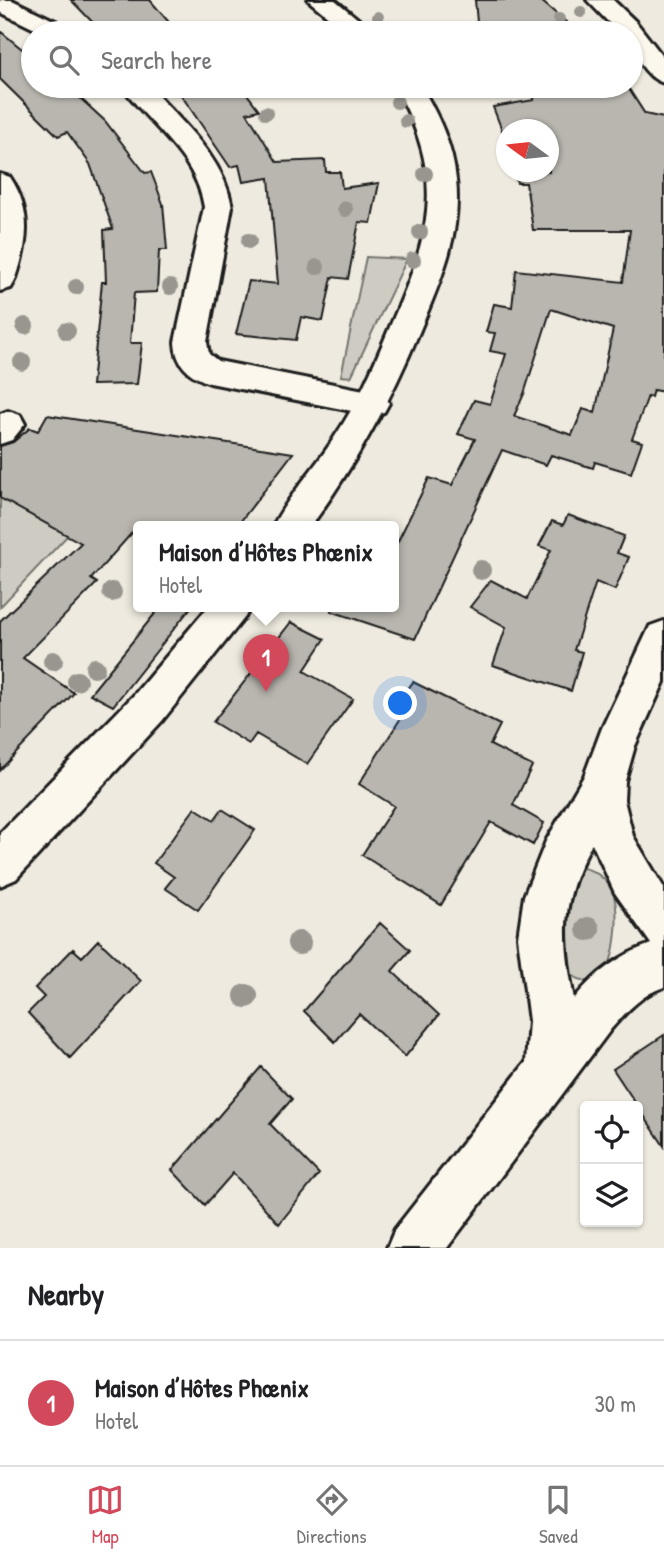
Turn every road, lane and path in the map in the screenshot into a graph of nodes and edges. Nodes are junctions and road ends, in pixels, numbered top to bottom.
1 (320, 0) edge
2 (599, 0) edge
3 (0, 3) edge
4 (37, 21) edge
5 (347, 21) edge
6 (621, 21) edge
7 (643, 46) edge
8 (662, 69) edge
9 (145, 98) edge
10 (415, 98) edge
11 (0, 183) edge
12 (0, 281) edge
13 (372, 403) junction
14 (295, 521) edge
15 (227, 612) edge
16 (664, 638) edge
17 (603, 784) junction
18 (0, 864) edge
19 (664, 927) edge
20 (664, 964) edge
21 (550, 1071) junction
22 (414, 1248) edge

1 - 5 street
2 - 6 street
3 - 4 street
7 - 8 street
9 - 13 street
10 - 13 street
11 - 12 street
13 - 14 street
15 - 18 street
16 - 17 street
17 - 19 street
17 - 21 street
20 - 21 street
21 - 22 street

